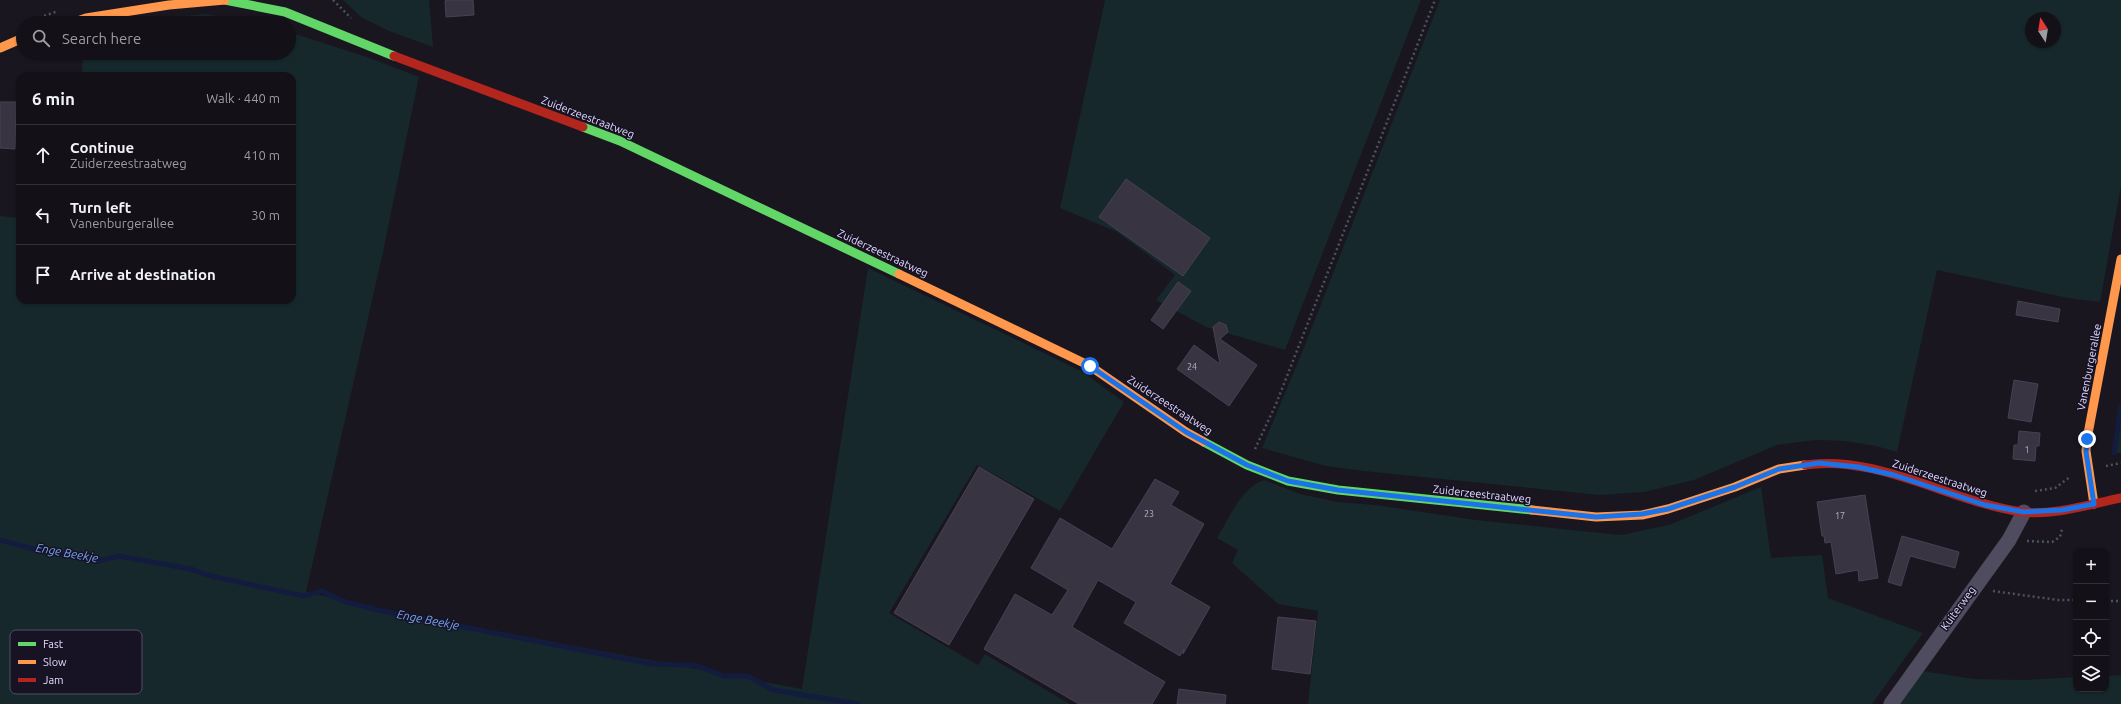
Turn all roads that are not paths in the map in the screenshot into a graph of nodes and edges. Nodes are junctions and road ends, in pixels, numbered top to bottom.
1 (287, 6) edge
2 (99, 16) edge
3 (16, 41) edge
4 (0, 48) edge
5 (2121, 259) edge
6 (2121, 498) edge
7 (2094, 504) junction
8 (2024, 512) junction
9 (1891, 704) edge

1 - 2 street, Zuiderzeestraatweg
1 - 8 street, Zuiderzeestraatweg
3 - 4 street
5 - 7 street, Vanenburgerallee
6 - 7 street, Zuiderzeestraatweg
7 - 8 street, Zuiderzeestraatweg
8 - 9 street, Kuiterweg

